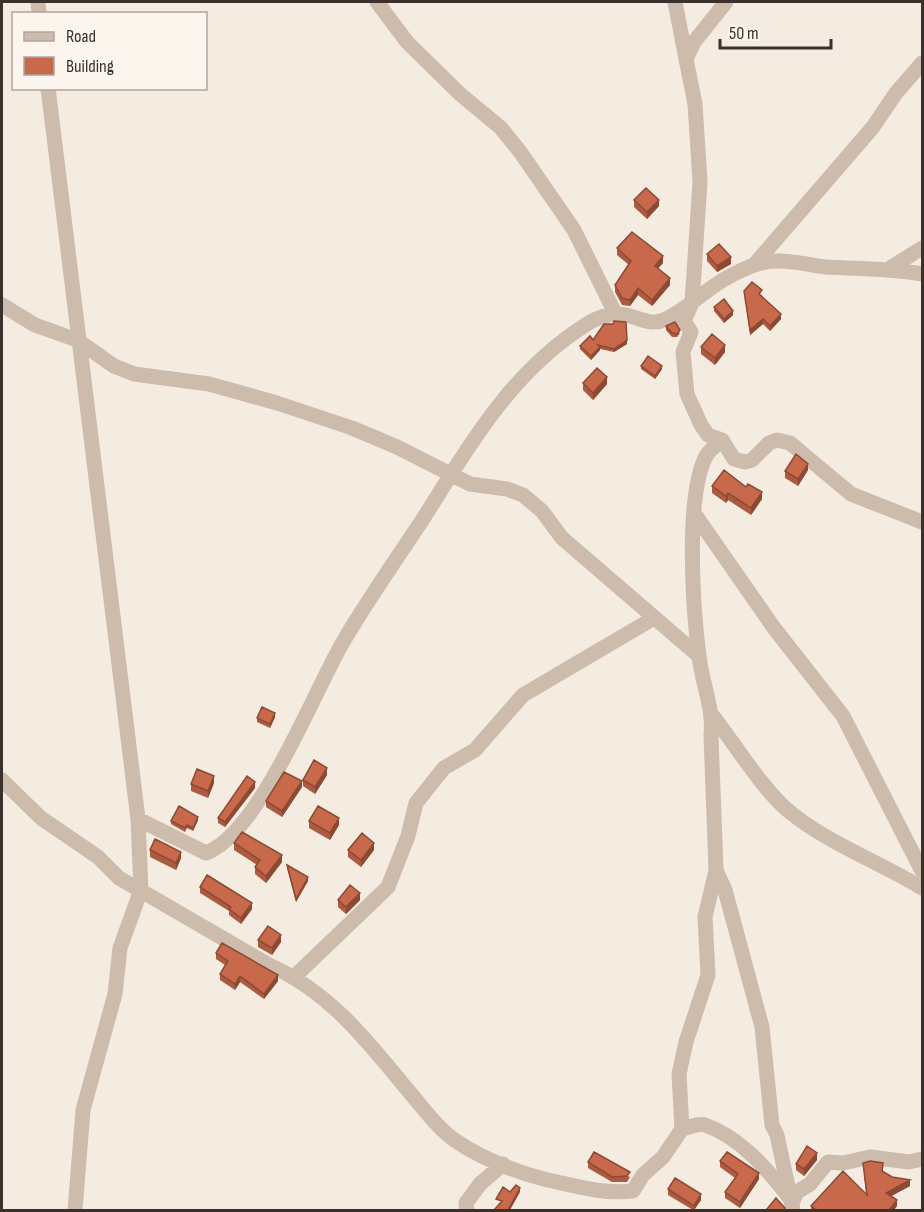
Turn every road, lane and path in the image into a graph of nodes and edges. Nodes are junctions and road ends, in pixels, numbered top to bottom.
1 (377, 2) edge
2 (675, 2) edge
3 (726, 2) edge
4 (686, 59) junction
5 (922, 63) edge
6 (48, 90) edge
7 (922, 248) edge
8 (754, 265) junction
9 (890, 268) junction
10 (922, 274) edge
11 (692, 303) junction
12 (2, 305) edge
13 (615, 312) junction
14 (77, 340) junction
15 (722, 440) junction
16 (451, 475) junction
17 (694, 513) junction
18 (922, 522) edge
19 (654, 618) junction
20 (699, 656) junction
21 (713, 716) junction
22 (2, 780) edge
23 (138, 819) junction
24 (716, 870) junction
25 (922, 872) edge
26 (922, 888) edge
27 (141, 890) junction
28 (295, 976) junction
29 (682, 1129) junction
30 (922, 1159) edge
31 (503, 1164) junction
32 (793, 1206) edge
33 (75, 1210) edge
34 (467, 1210) edge

1 - 13 street
2 - 4 street
3 - 4 street
4 - 11 street
5 - 8 street
6 - 14 street
7 - 9 street
8 - 9 street
8 - 11 street
9 - 10 street
11 - 13 street
11 - 15 street
12 - 14 street
13 - 16 street
14 - 16 street
14 - 23 street
15 - 17 street
15 - 18 street
16 - 19 street
16 - 23 street
17 - 20 street
17 - 25 street
19 - 20 street
19 - 28 street
20 - 21 street
21 - 24 street
21 - 26 street
22 - 27 street
23 - 27 street
24 - 29 street
24 - 32 street
27 - 28 street
27 - 33 street
28 - 31 street
29 - 31 street
29 - 32 street
30 - 32 street
31 - 34 street

